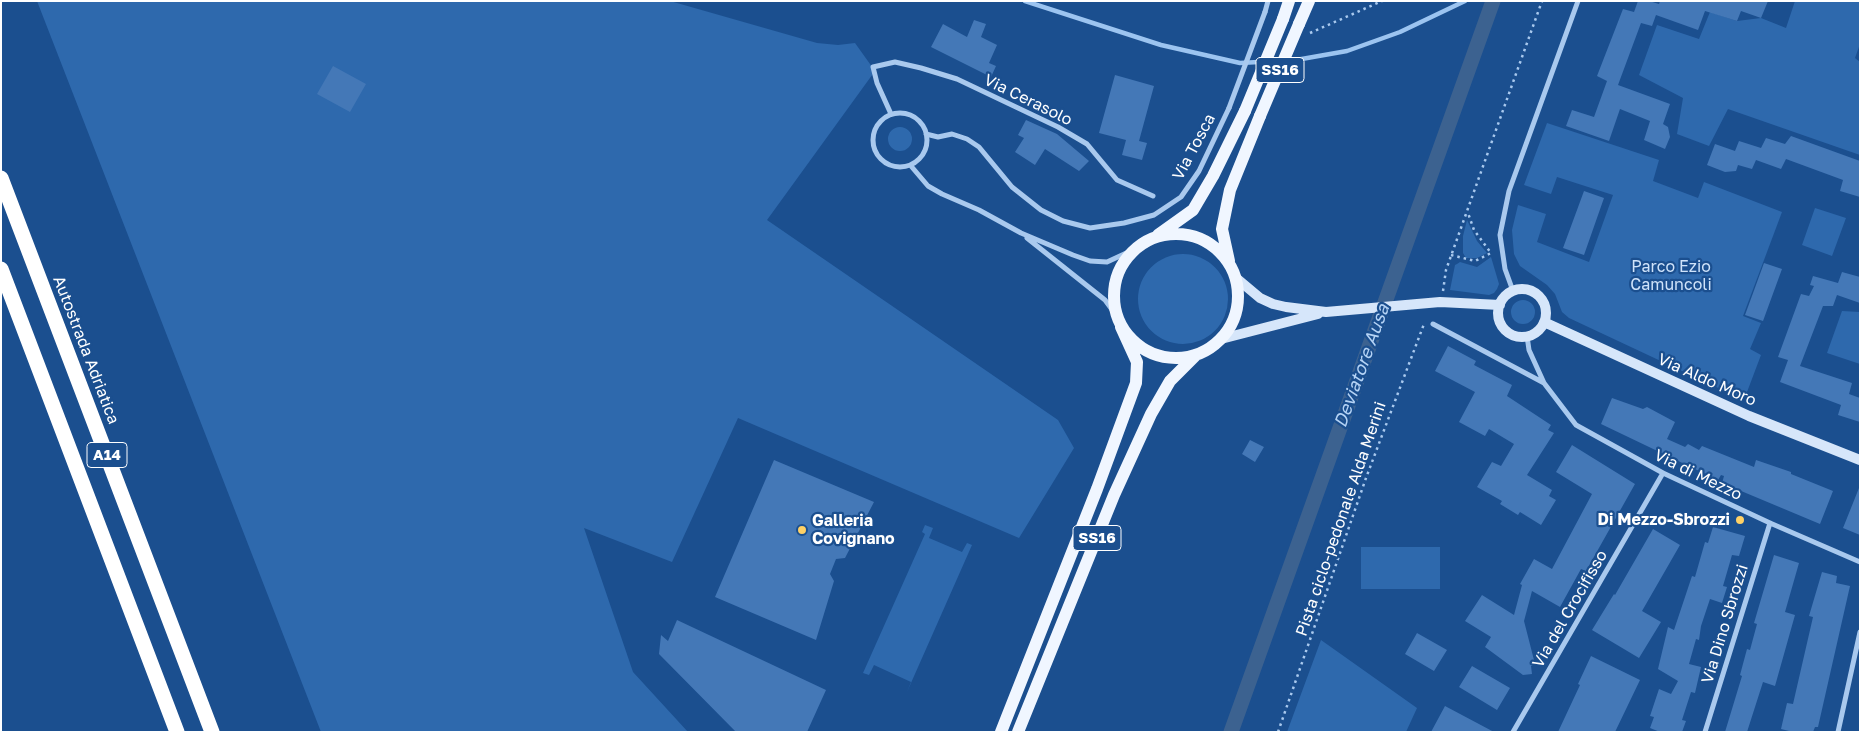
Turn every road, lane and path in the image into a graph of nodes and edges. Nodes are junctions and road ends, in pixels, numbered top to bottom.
1 (1268, 1) edge
2 (1289, 1) edge
3 (1308, 1) edge
4 (1382, 1) edge
5 (1542, 1) edge
6 (1578, 1) edge
7 (1313, 33) dead end
8 (891, 114) junction
9 (926, 134) junction
10 (911, 166) junction
11 (1, 178) edge
12 (1153, 196) dead end
13 (1467, 211) junction
14 (1021, 233) junction
15 (1156, 237) junction
16 (1135, 249) junction
17 (1451, 256) junction
18 (1, 269) edge
19 (1232, 272) junction
20 (1445, 286) dead end
21 (1513, 291) junction
22 (1500, 305) junction
23 (1326, 312) junction
24 (1119, 321) junction
25 (1544, 322) junction
26 (1433, 324) joint
27 (1527, 336) junction
28 (1221, 339) junction
29 (1195, 356) junction
30 (1544, 383) junction
31 (1860, 460) edge
32 (1662, 473) junction
33 (1770, 523) junction
34 (1860, 562) edge
35 (1860, 632) edge
36 (177, 732) edge
37 (212, 732) edge
38 (1001, 732) edge
39 (1018, 732) edge
40 (1278, 732) edge
41 (1513, 732) edge
42 (1705, 732) edge
43 (1838, 732) edge

1 - 9 street, Via Tosca, bridge
2 - 15 main road, SS16, bridge
3 - 19 main road, SS16, bridge
4 - 7 path
5 - 13 path
6 - 21 street
8 - 9 street
8 - 10 street
8 - 12 street, Via Cerasolo
9 - 10 street
10 - 14 street
11 - 37 highway, Autostrada Adriatica / A14
13 - 17 path
13 - 17 path
14 - 16 street
14 - 24 street
15 - 16 main road, SS16
15 - 19 main road, SS16
16 - 24 main road, SS16
17 - 20 path
18 - 36 highway, A14
19 - 23 street
19 - 28 main road, SS16
21 - 22 street
21 - 25 street
22 - 23 street
22 - 27 street
23 - 28 street
24 - 29 main road, SS16
24 - 38 main road, SS16
25 - 27 street
25 - 31 street, Via Aldo Moro
26 - 30 street, Via di Mezzo
26 - 40 path, Pista ciclo-pedonale Alda Merini
27 - 30 street, Via di Mezzo
28 - 29 main road, SS16
29 - 39 main road, SS16
30 - 32 street, Via di Mezzo
32 - 33 street, Via di Mezzo
32 - 41 street, Via del Crocifisso
33 - 34 street, Via di Mezzo
33 - 42 street, Via Dino Sbrozzi
35 - 43 street

